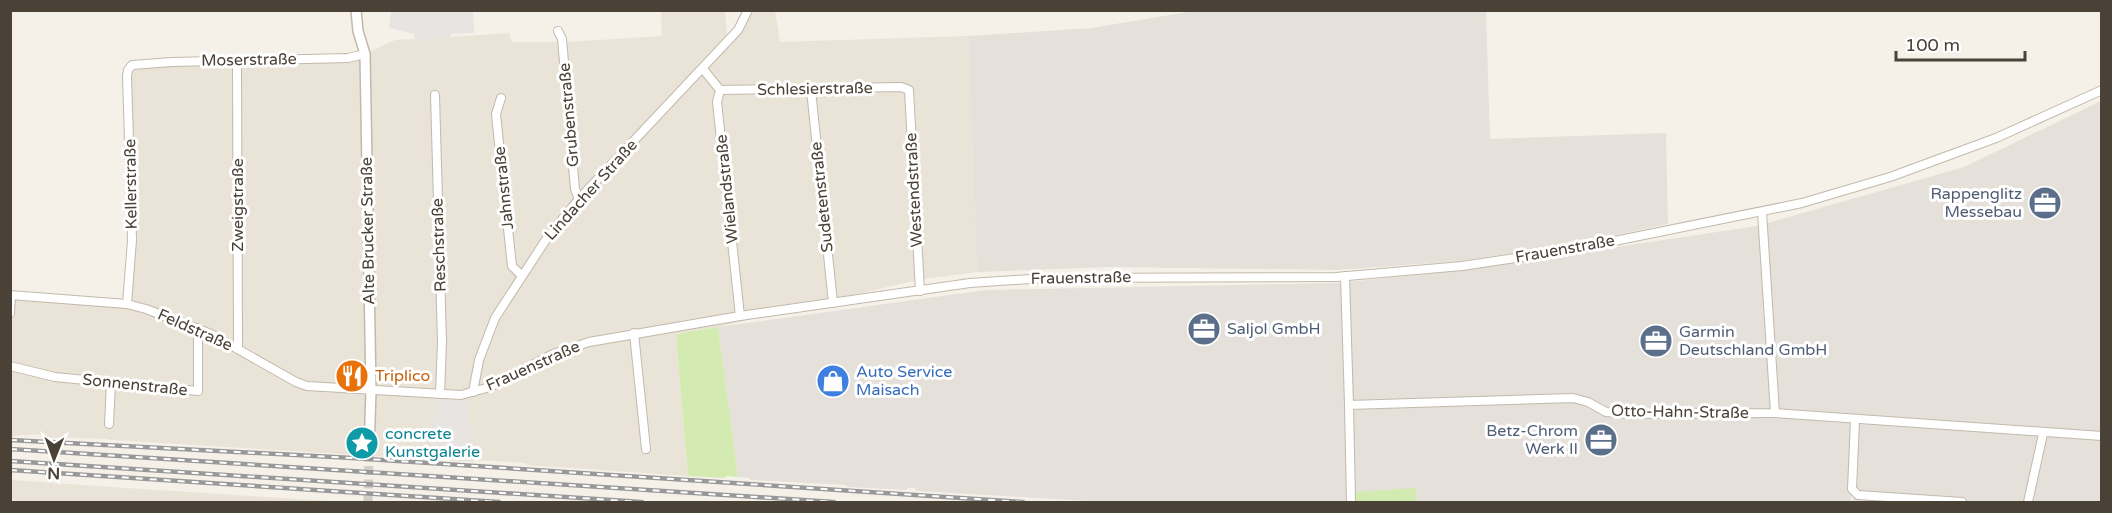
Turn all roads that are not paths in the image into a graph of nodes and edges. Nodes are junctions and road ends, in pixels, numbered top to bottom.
1 (356, 10) edge
2 (748, 10) edge
3 (558, 31) dead end
4 (365, 54) junction
5 (237, 61) junction
6 (132, 65) joint
7 (703, 69) junction
8 (720, 90) junction
9 (811, 90) junction
10 (909, 90) joint
11 (2102, 90) edge
12 (435, 95) dead end
13 (501, 98) dead end
14 (579, 199) junction
15 (1762, 212) junction
16 (521, 275) junction
17 (1346, 276) junction
18 (920, 291) junction
19 (11, 295) edge
20 (833, 303) junction
21 (127, 304) junction
22 (10, 313) edge
23 (740, 316) junction
24 (198, 328) junction
25 (634, 333) junction
26 (238, 349) junction
27 (10, 366) edge
28 (111, 383) junction
29 (371, 390) junction
30 (473, 392) junction
31 (440, 394) junction
32 (1349, 405) junction
33 (1775, 413) junction
34 (1855, 420) junction
35 (109, 424) dead end
36 (2043, 434) junction
37 (2102, 436) edge
38 (646, 449) dead end
39 (369, 453) tunnel mouth
40 (1351, 502) edge
41 (1962, 502) edge
42 (2028, 502) edge

1 - 4 street, Alte Brucker Straße
2 - 7 street, Lindacher Straße
3 - 14 street, Grubenstraße
4 - 5 street, Moserstraße
4 - 29 street, Alte Brucker Straße
5 - 6 street, Moserstraße
5 - 26 street, Zweigstraße
6 - 21 street, Kellerstraße
7 - 8 street
7 - 14 street, Lindacher Straße
8 - 9 street, Schlesierstraße
8 - 23 street, Wielandstraße
9 - 10 street, Schlesierstraße
9 - 20 street, Sudetenstraße
10 - 18 street, Westendstraße
11 - 15 street, Frauenstraße
12 - 31 street, Reschstraße
13 - 16 street, Jahnstraße
14 - 16 street, Lindacher Straße
15 - 17 street, Frauenstraße
15 - 33 street
16 - 30 street, Lindacher Straße
17 - 18 street, Frauenstraße
17 - 32 street
18 - 20 street, Frauenstraße
19 - 21 street, Feldstraße
19 - 22 street
20 - 23 street, Frauenstraße
21 - 24 street, Feldstraße
23 - 25 street, Frauenstraße
24 - 26 street, Feldstraße
24 - 28 street, Sonnenstraße
25 - 30 street, Frauenstraße
25 - 38 street
26 - 29 street, Feldstraße
27 - 28 street, Sonnenstraße
28 - 35 street
29 - 31 street, Frauenstraße
29 - 39 street, Alte Brucker Straße
30 - 31 street, Frauenstraße
32 - 33 street, Otto-Hahn-Straße
32 - 40 street
33 - 34 street, Otto-Hahn-Straße
34 - 36 street, Otto-Hahn-Straße
34 - 41 street
36 - 37 street, Otto-Hahn-Straße
36 - 42 street

